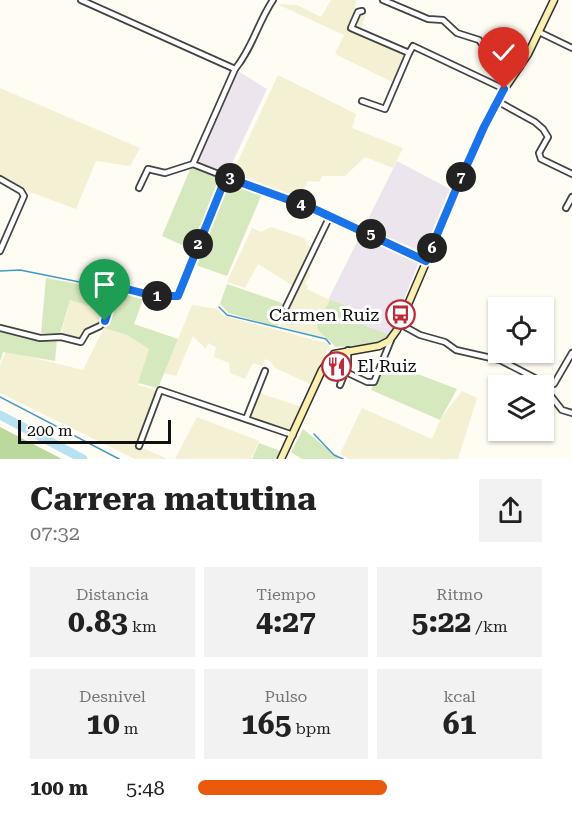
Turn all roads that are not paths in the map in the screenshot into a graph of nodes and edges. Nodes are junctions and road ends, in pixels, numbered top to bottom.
1 (81, 0) edge
2 (273, 0) edge
3 (383, 0) edge
4 (554, 0) edge
5 (362, 11) dead end
6 (539, 32) junction
7 (572, 48) edge
8 (409, 53) junction
9 (520, 68) junction
10 (235, 69) junction
11 (504, 89) junction
12 (362, 101) dead end
13 (497, 101) junction
14 (193, 164) junction
15 (572, 174) edge
16 (226, 177) junction
17 (0, 179) edge
18 (139, 188) dead end
19 (572, 197) edge
20 (566, 208) dead end
21 (330, 216) junction
22 (0, 251) edge
23 (426, 261) junction
24 (286, 307) dead end
25 (400, 324) junction
26 (0, 328) edge
27 (392, 337) junction
28 (348, 350) junction
29 (572, 353) edge
30 (265, 371) dead end
31 (345, 372) junction
32 (529, 375) edge
33 (554, 384) edge
34 (340, 385) dead end
35 (554, 400) edge
36 (572, 413) edge
37 (246, 419) junction
38 (293, 435) junction
39 (139, 446) dead end
40 (281, 459) edge

1 - 10 street
2 - 10 street
3 - 9 street
4 - 6 main road
5 - 8 street
6 - 7 street
6 - 9 main road
8 - 11 street
8 - 12 street
9 - 11 main road
10 - 14 street
11 - 13 main road
13 - 15 street
13 - 23 main road
14 - 16 street
14 - 18 street
16 - 21 street
16 - 26 street
17 - 22 street
19 - 20 street
21 - 23 street
21 - 24 street
23 - 25 main road
25 - 27 main road
25 - 32 street
27 - 28 main road
27 - 31 street
28 - 31 street
28 - 38 main road
29 - 33 street
30 - 37 street
31 - 34 street
35 - 36 street
37 - 38 street
37 - 39 street
38 - 40 main road

